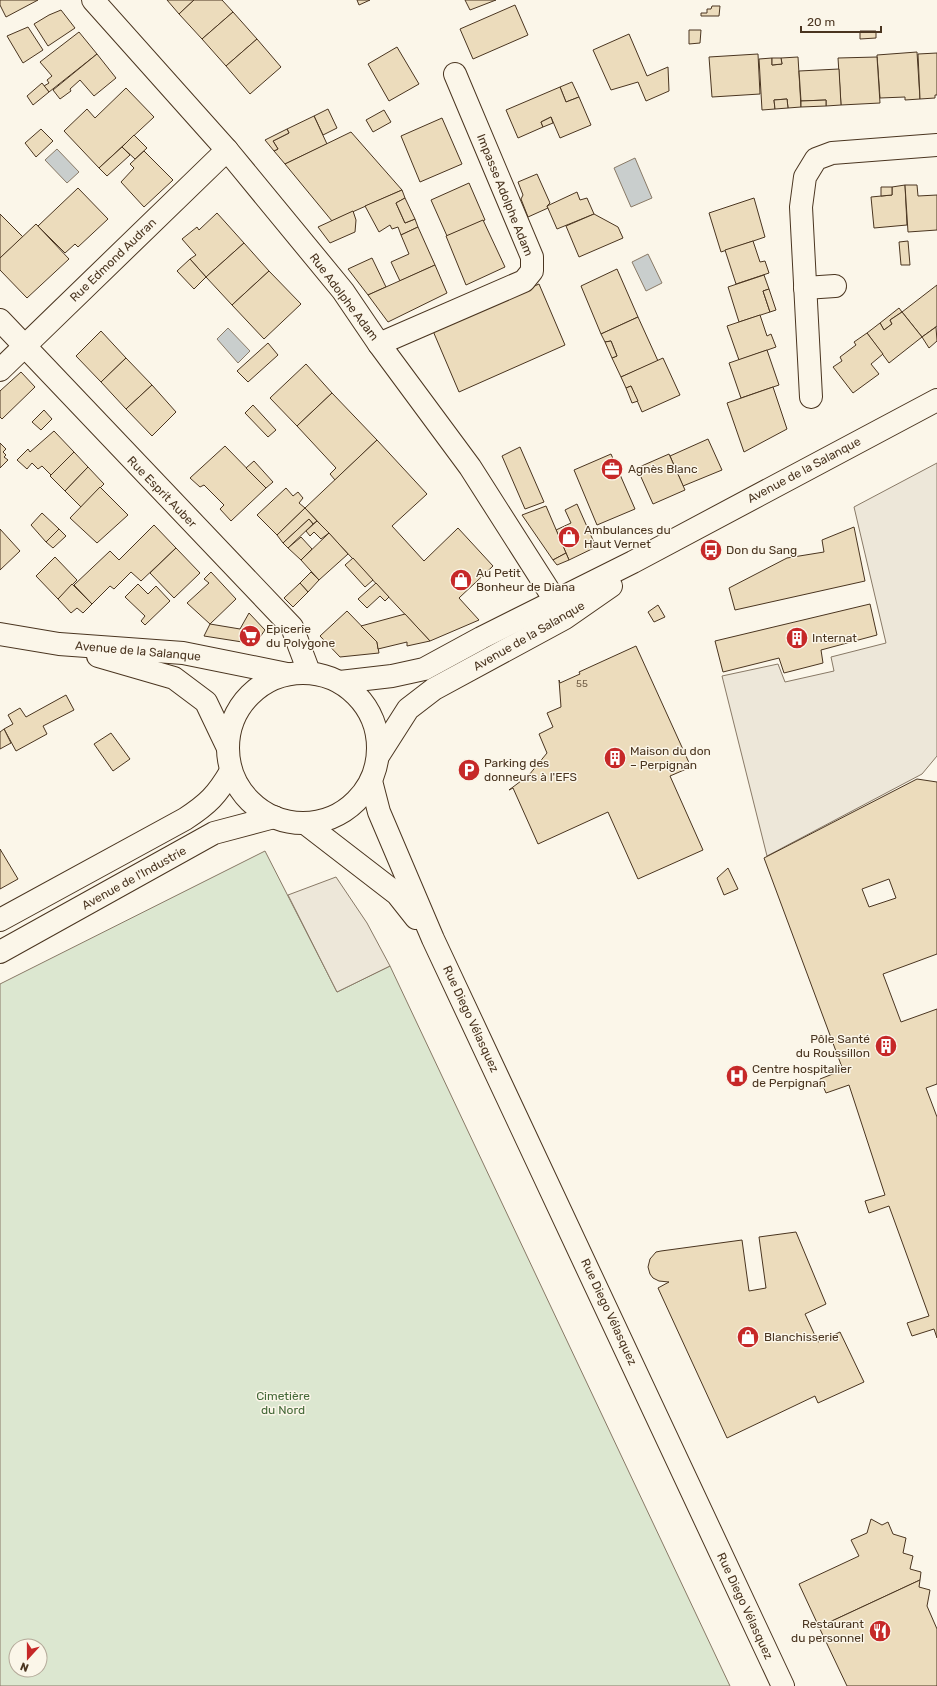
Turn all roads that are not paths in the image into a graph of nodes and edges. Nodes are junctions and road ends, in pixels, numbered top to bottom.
1 (93, 0) edge
2 (455, 74) dead end
3 (937, 144) edge
4 (226, 150) junction
5 (835, 286) dead end
6 (805, 288) junction
7 (0, 320) edge
8 (379, 344) junction
9 (24, 346) junction
10 (0, 370) edge
11 (937, 394) edge
12 (812, 397) dead end
13 (937, 400) edge
14 (913, 411) junction
15 (561, 609) junction
16 (0, 634) edge
17 (59, 644) junction
18 (310, 672) junction
19 (287, 674) junction
20 (340, 682) junction
21 (227, 746) junction
22 (378, 756) junction
23 (231, 771) junction
24 (371, 781) junction
25 (274, 817) junction
26 (305, 823) junction
27 (0, 920) edge
28 (434, 939) junction
29 (0, 952) edge
30 (783, 1686) edge

1 - 4 street, Rue Adolphe Adam
2 - 8 street, Impasse Adolphe Adam
3 - 6 street
4 - 8 street, Rue Adolphe Adam
4 - 9 street, Rue Edmond Audran
5 - 6 street
6 - 12 street
7 - 9 street, Rue Esprit Auber
8 - 15 street, Rue Adolphe Adam
9 - 10 street, Rue Edmond Audran
9 - 18 street, Rue Esprit Auber
11 - 14 street, Avenue de la Salanque
13 - 14 street, Avenue de la Salanque
14 - 15 street, Avenue de la Salanque
15 - 20 street, Avenue de la Salanque
15 - 22 street, Avenue de la Salanque
16 - 17 street, Avenue de la Salanque
17 - 19 street, Avenue de la Salanque
17 - 21 street, Avenue de la Salanque
18 - 19 street
18 - 20 street
19 - 21 street
20 - 22 street
21 - 23 street
22 - 24 street
23 - 25 street
23 - 27 street
24 - 26 street
24 - 28 street, Rue Diego Vélasquez
25 - 26 street
25 - 29 street, Avenue de l'Industrie
26 - 28 street, Rue Diego Vélasquez
28 - 30 street, Rue Diego Vélasquez

